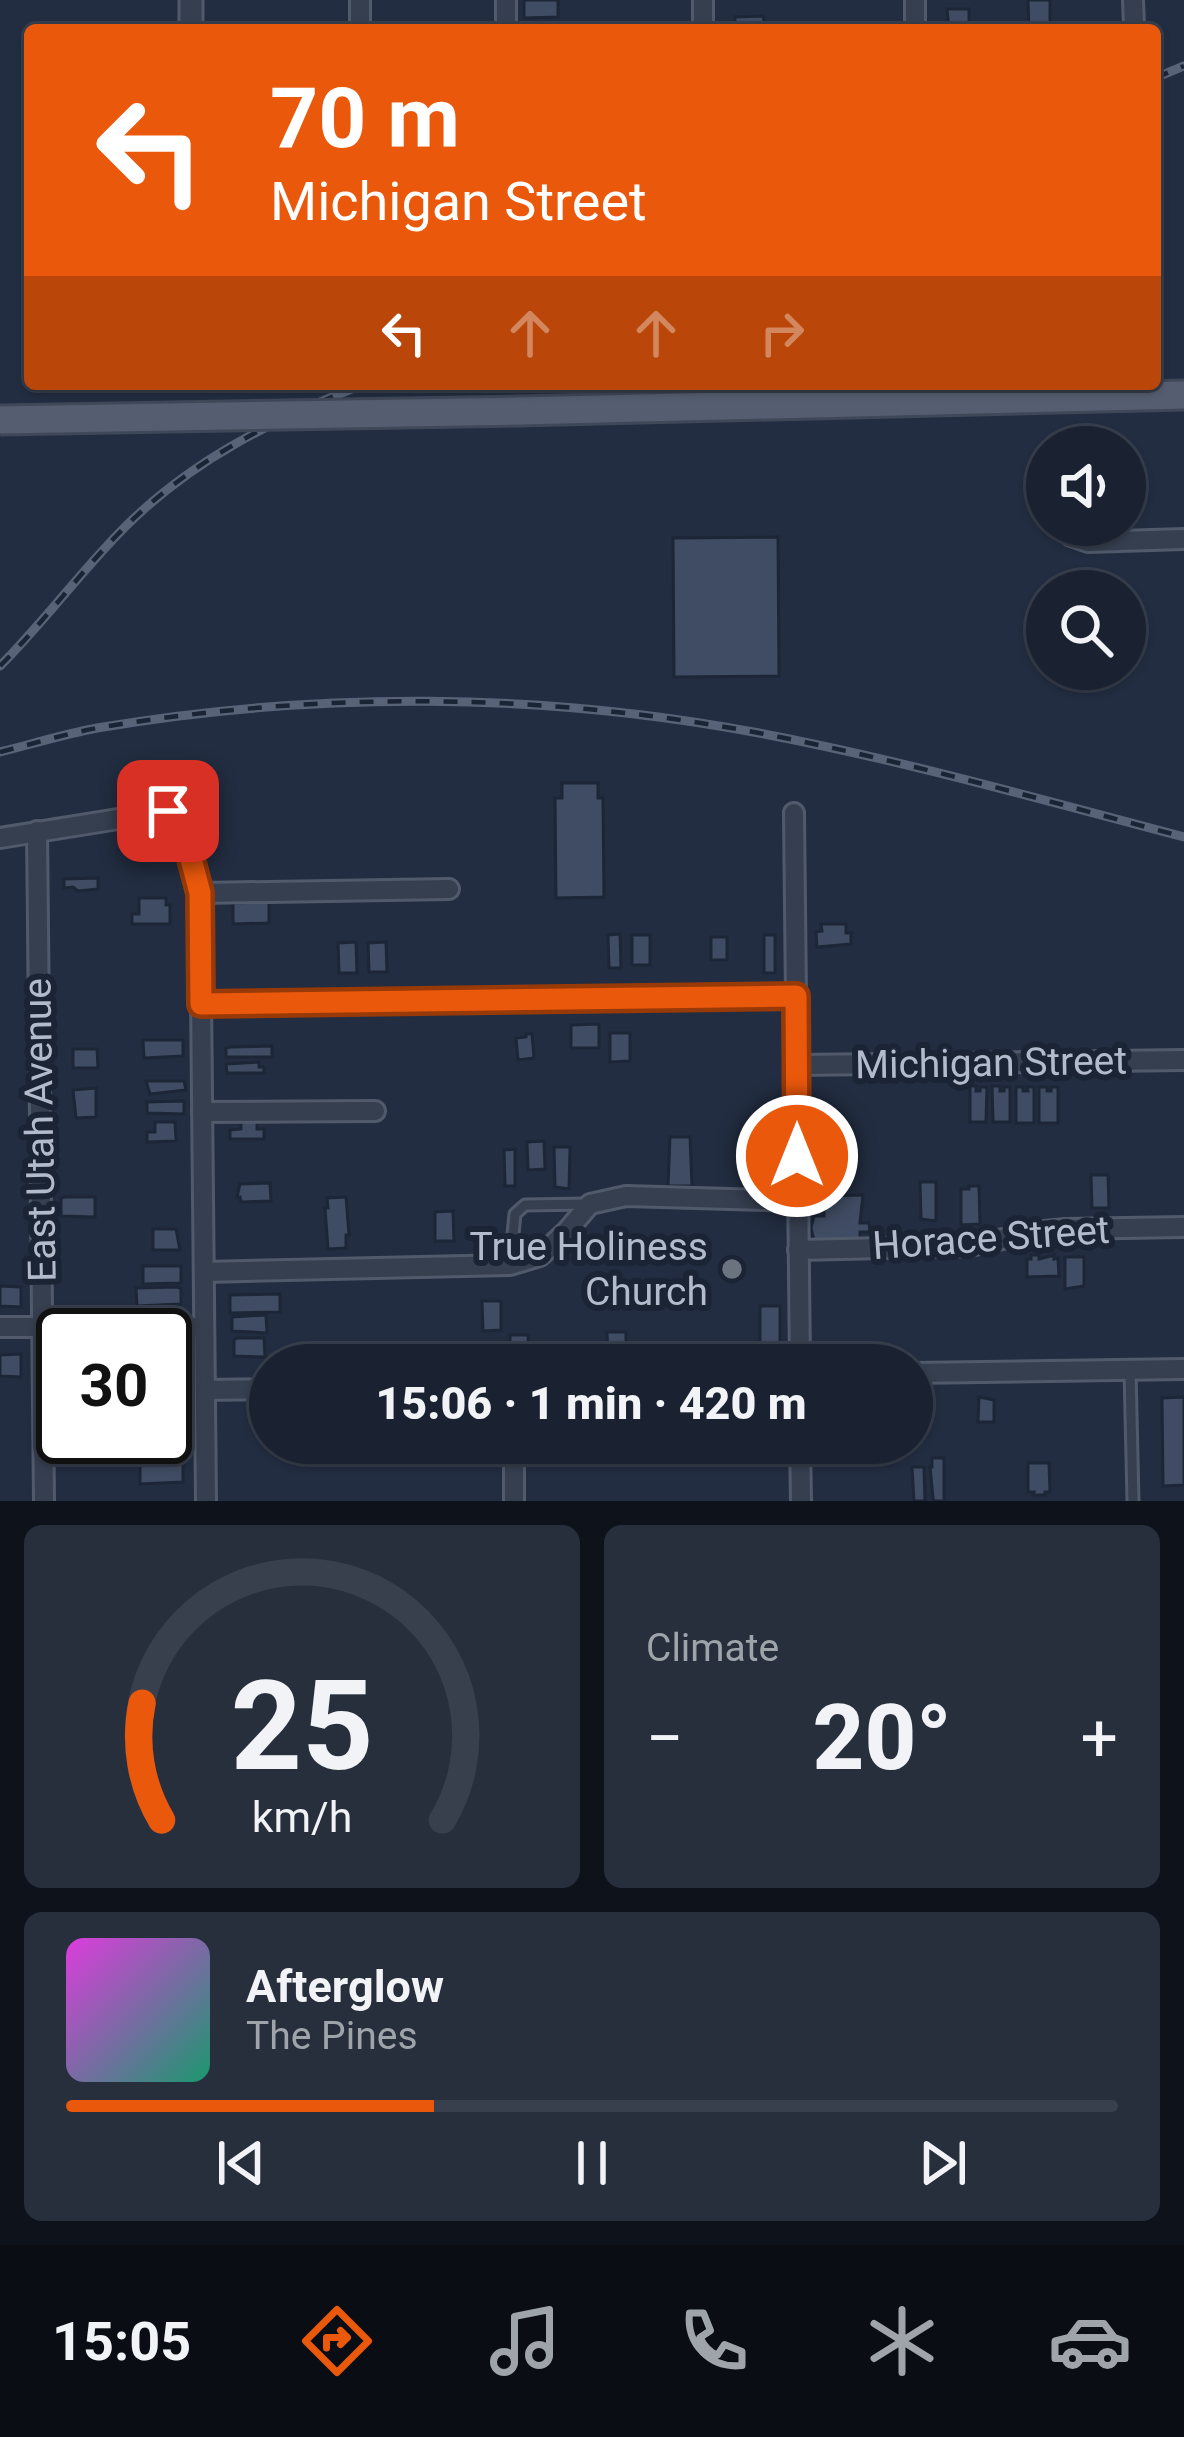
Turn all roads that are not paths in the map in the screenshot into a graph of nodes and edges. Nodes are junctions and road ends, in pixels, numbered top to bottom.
1 (1184, 395) edge
2 (0, 420) edge
3 (1184, 539) edge
4 (1146, 540) edge
5 (794, 813) dead end
6 (37, 831) junction
7 (0, 838) edge
8 (449, 889) dead end
9 (200, 893) junction
10 (796, 996) junction
11 (201, 1004) junction
12 (1184, 1060) edge
13 (797, 1065) junction
14 (202, 1112) junction
15 (375, 1112) dead end
16 (797, 1201) junction
17 (590, 1204) junction
18 (1184, 1227) edge
19 (798, 1250) junction
20 (510, 1265) junction
21 (204, 1272) junction
22 (42, 1308) edge
23 (0, 1327) edge
24 (192, 1327) edge
25 (204, 1327) junction
26 (36, 1328) edge
27 (800, 1344) edge
28 (1130, 1370) junction
29 (1184, 1370) edge
30 (933, 1373) edge
31 (249, 1389) edge
32 (206, 1390) junction
33 (44, 1464) edge
34 (514, 1464) edge
35 (800, 1464) edge
36 (44, 1501) edge
37 (206, 1501) edge
38 (514, 1501) edge
39 (801, 1501) edge
40 (1133, 1501) edge

1 - 2 main road, bridge
3 - 4 street
5 - 10 street
6 - 7 street
6 - 9 street
6 - 22 street, East Utah Avenue
8 - 9 street
9 - 11 street
10 - 11 street
10 - 13 street
11 - 14 street
12 - 13 street, Michigan Street
13 - 16 street
14 - 15 street
14 - 21 street
16 - 17 street
16 - 19 street
17 - 20 street
17 - 20 lane
18 - 19 street, Horace Street
19 - 27 street
20 - 21 street
21 - 25 street
23 - 26 street
24 - 25 street
25 - 32 street
28 - 29 street
28 - 30 street
28 - 40 lane
31 - 32 street
32 - 37 street
33 - 36 street, East Utah Avenue
34 - 38 street
35 - 39 street

